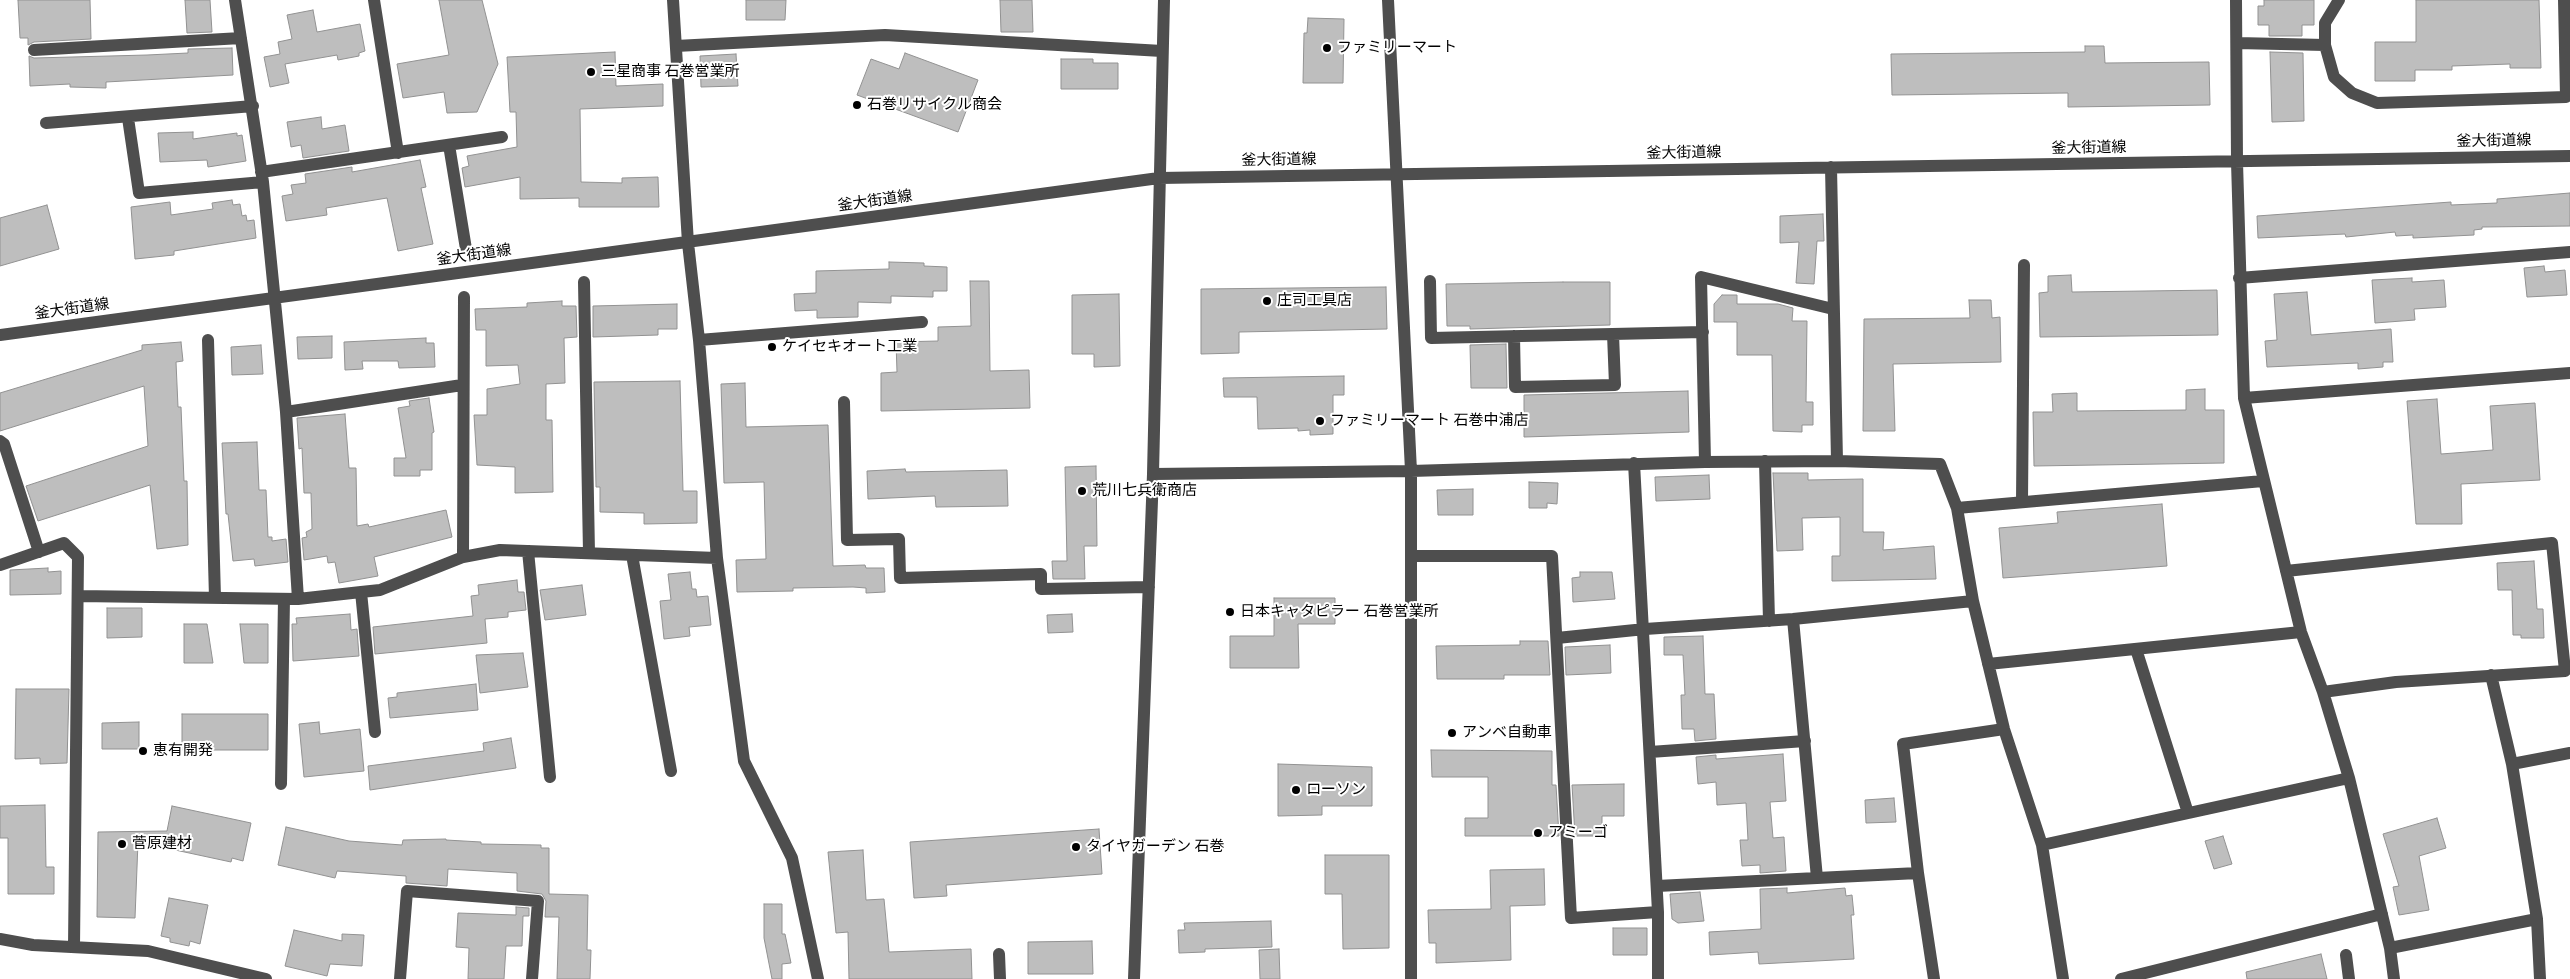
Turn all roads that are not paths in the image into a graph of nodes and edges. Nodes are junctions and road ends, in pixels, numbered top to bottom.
1 (235, 0) edge
2 (374, 0) edge
3 (673, 0) edge
4 (1164, 0) edge
5 (1388, 0) edge
6 (2236, 0) edge
7 (2339, 0) edge
8 (2564, 0) edge
9 (241, 38) junction
10 (2237, 43) junction
11 (2325, 45) junction
12 (676, 46) junction
13 (34, 50) dead end
14 (1162, 51) junction
15 (2568, 97) edge
16 (253, 106) junction
17 (128, 118) junction
18 (46, 123) dead end
19 (502, 137) dead end
20 (449, 145) junction
21 (398, 153) junction
22 (2570, 156) edge
23 (2237, 162) junction
24 (1831, 167) junction
25 (1398, 174) junction
26 (262, 177) junction
27 (1159, 178) junction
28 (688, 243) junction
29 (466, 249) dead end
30 (2570, 252) edge
31 (2024, 265) dead end
32 (2239, 278) junction
33 (1430, 281) dead end
34 (584, 282) dead end
35 (464, 297) dead end
36 (273, 298) junction
37 (1833, 309) junction
38 (922, 322) dead end
39 (1702, 332) junction
40 (1613, 334) junction
41 (0, 335) edge
42 (1514, 336) junction
43 (208, 340) dead end
44 (699, 340) junction
45 (2570, 373) edge
46 (462, 385) junction
47 (2244, 398) junction
48 (844, 402) dead end
49 (286, 412) junction
50 (0, 441) edge
51 (1765, 461) junction
52 (1836, 461) junction
53 (1705, 462) junction
54 (1634, 463) junction
55 (1411, 471) junction
56 (1153, 474) junction
57 (2263, 481) junction
58 (2022, 502) junction
59 (1957, 508) junction
60 (528, 551) junction
61 (39, 552) junction
62 (588, 553) junction
63 (632, 555) junction
64 (1411, 556) junction
65 (463, 557) junction
66 (717, 558) junction
67 (0, 565) edge
68 (2286, 571) junction
69 (1149, 587) junction
70 (361, 592) junction
71 (78, 596) junction
72 (215, 598) junction
73 (284, 599) junction
74 (298, 599) junction
75 (1973, 601) junction
76 (1793, 619) junction
77 (1769, 621) junction
78 (1645, 629) junction
79 (2302, 632) junction
80 (1557, 638) junction
81 (2136, 648) junction
82 (1988, 664) junction
83 (2491, 676) junction
84 (2323, 692) junction
85 (2004, 729) junction
86 (374, 732) dead end
87 (1805, 742) junction
88 (1650, 752) junction
89 (2570, 753) edge
90 (2512, 764) junction
91 (671, 771) dead end
92 (550, 777) dead end
93 (2349, 778) junction
94 (281, 784) dead end
95 (2188, 813) junction
96 (2042, 845) junction
97 (1918, 873) junction
98 (1817, 878) junction
99 (1657, 886) junction
100 (1658, 912) junction
101 (2382, 914) junction
102 (2537, 919) junction
103 (0, 939) edge
104 (74, 948) junction
105 (2390, 948) junction
106 (999, 954) dead end
107 (2346, 955) dead end
108 (260, 978) edge
109 (400, 979) edge
110 (532, 979) edge
111 (818, 979) edge
112 (1000, 979) edge
113 (1134, 979) edge
114 (1411, 979) edge
115 (1658, 979) edge
116 (1934, 979) edge
117 (2063, 979) edge
118 (2121, 979) edge
119 (2349, 979) edge
120 (2394, 979) edge
121 (2540, 979) edge

1 - 9 street
2 - 21 street
3 - 12 street
4 - 14 street
5 - 25 street
6 - 10 street
7 - 11 street
8 - 15 street
9 - 13 street
9 - 16 street
10 - 11 street
10 - 23 street
11 - 15 street
12 - 14 street
12 - 28 street
14 - 27 street
16 - 17 street
16 - 26 street
17 - 18 street
17 - 26 street
19 - 20 street
20 - 21 street
20 - 29 street
21 - 26 street
22 - 23 street, 釜大街道線
23 - 24 street, 釜大街道線
23 - 32 street
24 - 25 street, 釜大街道線
24 - 37 street
25 - 27 street, 釜大街道線
25 - 55 street
26 - 36 street
27 - 28 street, 釜大街道線
27 - 56 street
28 - 36 street, 釜大街道線
28 - 44 street
30 - 32 street
31 - 58 street
32 - 47 street
33 - 42 street
34 - 62 street
35 - 46 street
36 - 41 street, 釜大街道線
36 - 49 street
37 - 39 street
37 - 52 street
38 - 44 street
39 - 40 street
39 - 53 street
40 - 42 street
40 - 42 street
43 - 72 street
44 - 66 street
45 - 47 street
46 - 49 street
46 - 65 street
47 - 57 street
48 - 69 street
49 - 74 street
50 - 61 street
51 - 52 street
51 - 53 street
51 - 77 street
52 - 59 street
53 - 54 street
54 - 55 street
54 - 78 street
55 - 56 street
55 - 64 street
56 - 69 street
57 - 58 street
57 - 68 street
58 - 59 street
59 - 75 street
60 - 62 street
60 - 65 street
60 - 92 street
61 - 67 street
61 - 71 street
62 - 63 street
63 - 66 street
63 - 91 street
64 - 80 street
64 - 114 street
65 - 70 street
66 - 111 street
68 - 79 street
68 - 83 street
69 - 113 street
70 - 74 street
70 - 86 street
71 - 72 street
71 - 104 street
72 - 73 street
73 - 74 street
73 - 94 street
75 - 76 street
75 - 82 street
76 - 77 street
76 - 87 street
77 - 78 street
78 - 80 street
78 - 88 street
79 - 81 street
79 - 84 street
80 - 100 street
81 - 82 street
81 - 95 street
82 - 85 street
83 - 84 street
83 - 90 street
84 - 93 street
85 - 96 street
85 - 97 street
87 - 88 street
87 - 98 street
88 - 99 street
89 - 90 street
90 - 102 street
93 - 95 street
93 - 101 street
95 - 96 street
96 - 117 street
97 - 98 street
97 - 116 street
98 - 99 street
99 - 100 street
100 - 115 street
101 - 105 street
101 - 118 street
102 - 105 street
102 - 121 street
103 - 104 street
104 - 108 street
105 - 120 street
106 - 112 street
107 - 119 street
109 - 110 street

